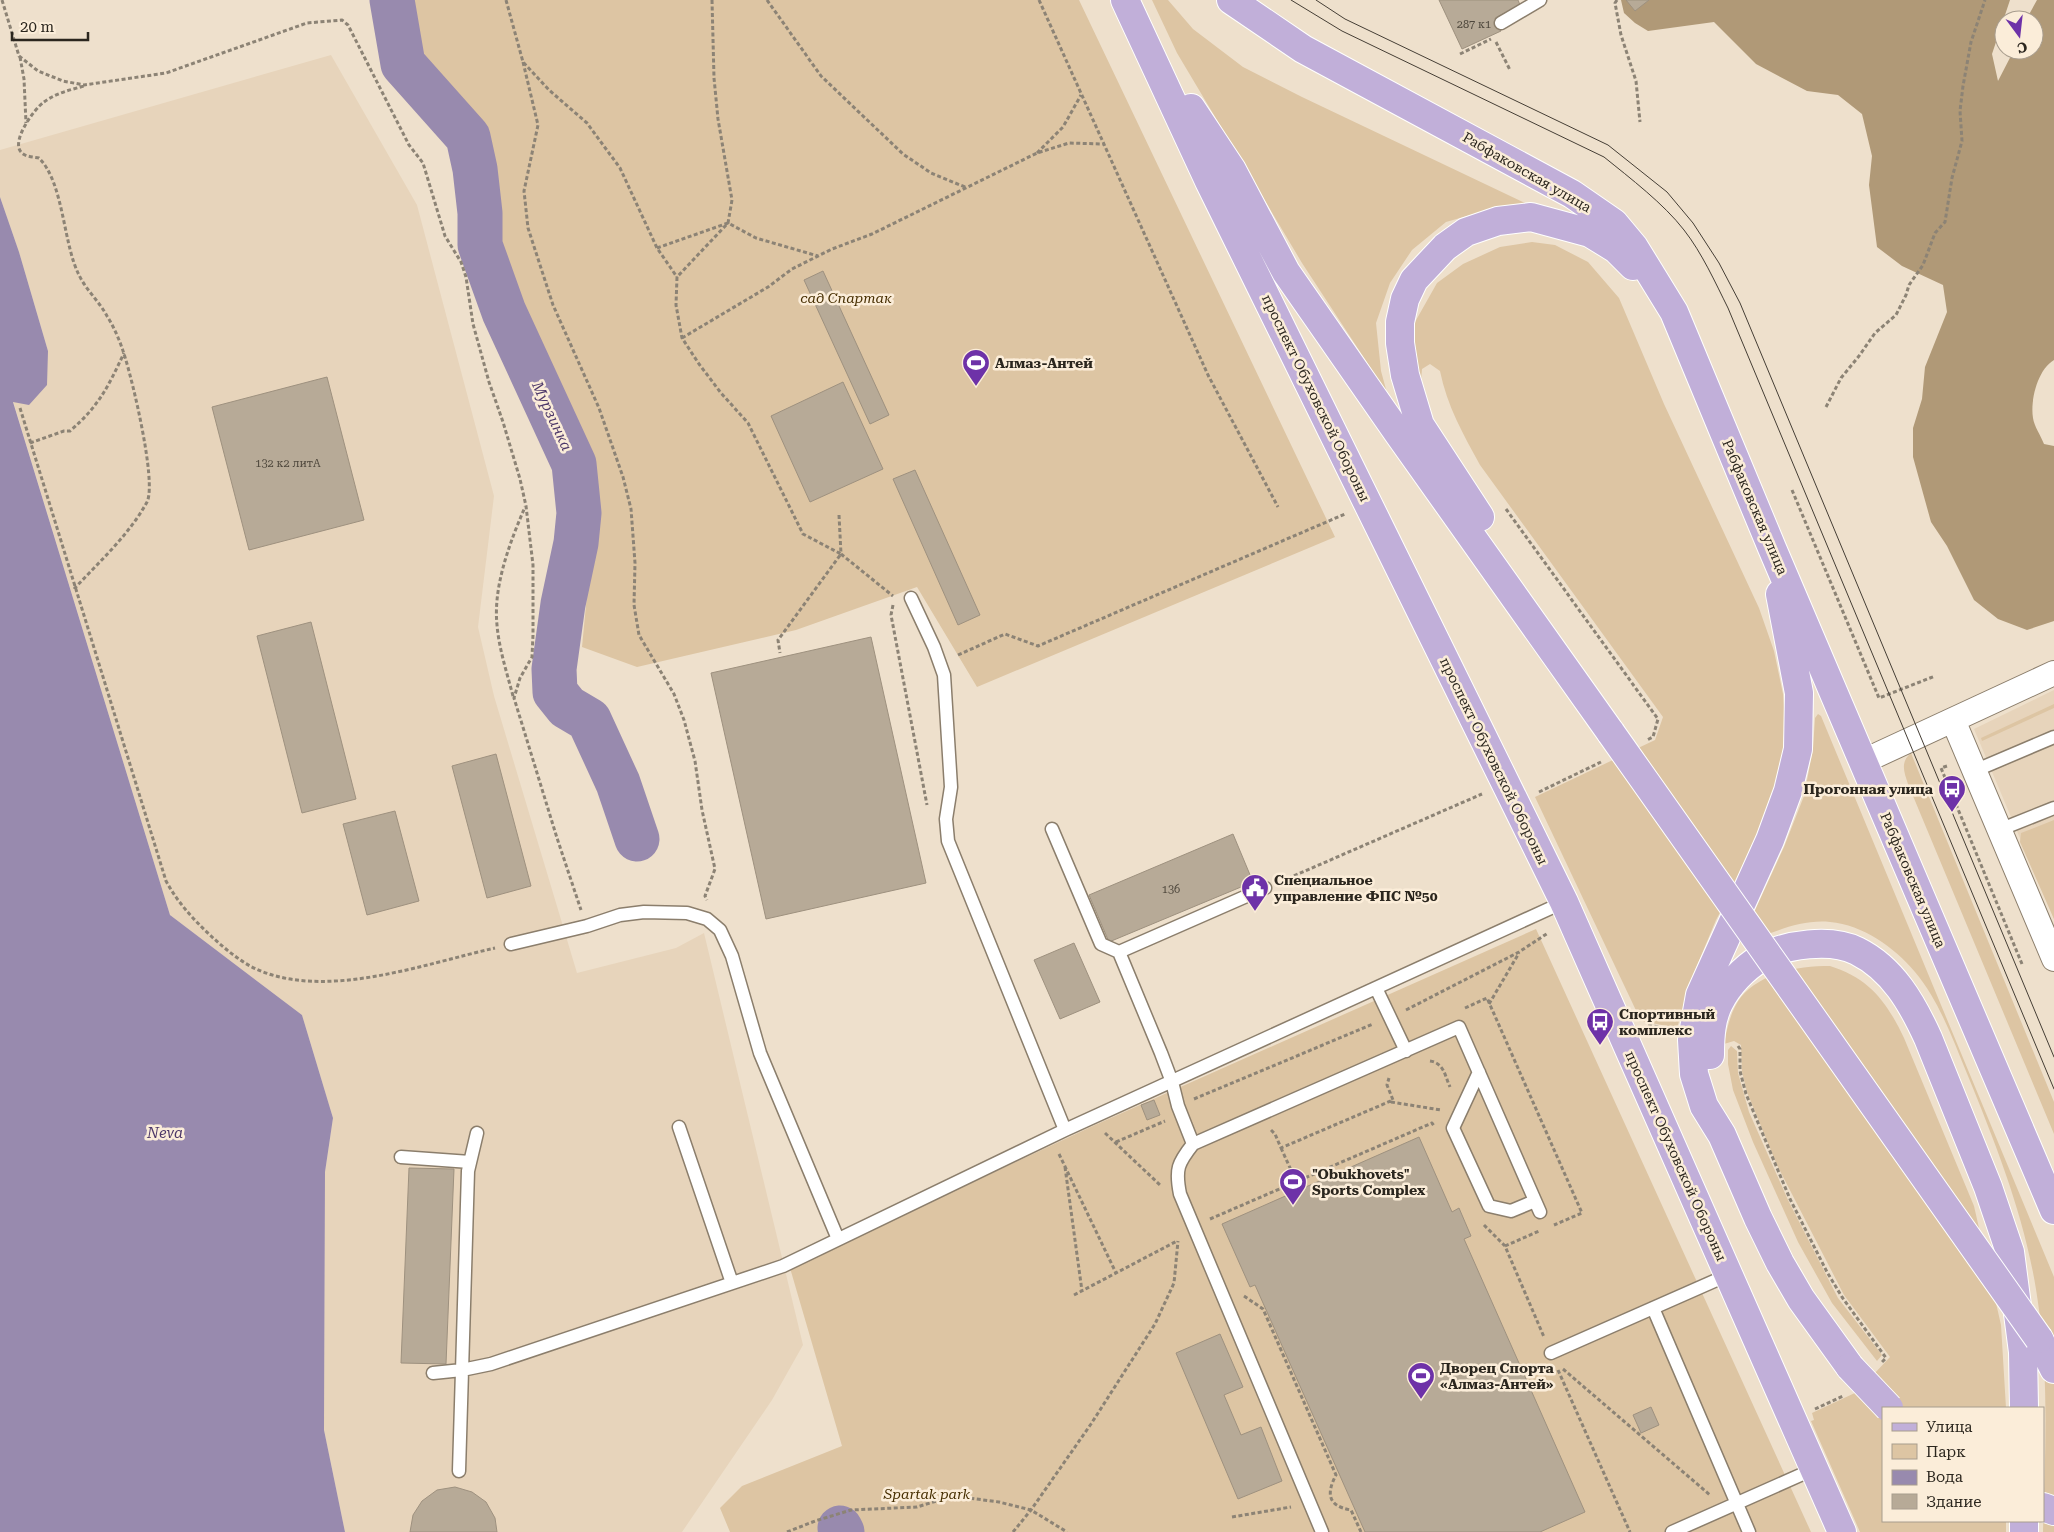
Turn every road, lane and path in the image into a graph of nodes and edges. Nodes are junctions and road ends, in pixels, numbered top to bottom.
1 (2, 0) edge
2 (506, 0) edge
3 (712, 0) edge
4 (767, 0) edge
5 (1039, 0) edge
6 (1126, 0) edge
7 (1230, 0) edge
8 (1617, 0) edge
9 (1985, 0) edge
10 (1533, 2) edge
11 (1501, 23) dead end
12 (1145, 41) junction
13 (1460, 54) dead end
14 (20, 56) junction
15 (523, 62) junction
16 (1510, 70) dead end
17 (84, 85) junction
18 (1081, 95) junction
19 (1640, 122) dead end
20 (26, 123) junction
21 (1103, 144) junction
22 (1037, 153) junction
23 (965, 187) junction
24 (728, 223) junction
25 (657, 248) junction
26 (818, 256) junction
27 (676, 277) junction
28 (1674, 312) junction
29 (682, 338) junction
30 (124, 352) junction
31 (1826, 407) dead end
32 (20, 408) dead end
33 (30, 442) junction
34 (1792, 490) dead end
35 (526, 506) junction
36 (1278, 507) dead end
37 (1348, 512) dead end
38 (839, 515) dead end
39 (1772, 548) junction
40 (841, 554) junction
41 (1508, 587) junction
42 (74, 589) junction
43 (911, 598) joint
44 (934, 647) junction
45 (780, 653) dead end
46 (958, 655) junction
47 (958, 665) dead end
48 (2054, 673) edge
49 (1935, 676) dead end
50 (514, 698) junction
51 (1953, 720) junction
52 (2054, 738) edge
53 (1862, 762) junction
54 (1971, 763) junction
55 (1486, 792) dead end
56 (2054, 808) edge
57 (1052, 829) dead end
58 (1999, 830) junction
59 (1265, 888) joint
60 (1564, 902) junction
61 (587, 926) junction
62 (1552, 929) dead end
63 (720, 930) junction
64 (512, 944) joint
65 (1118, 952) junction
66 (1520, 952) junction
67 (2054, 959) edge
68 (2022, 964) dead end
69 (1376, 988) junction
70 (1489, 1004) dead end
71 (1390, 1017) junction
72 (1640, 1024) dead end
73 (1675, 1030) dead end
74 (1731, 1045) dead end
75 (1406, 1051) junction
76 (1422, 1064) dead end
77 (1479, 1072) junction
78 (1392, 1076) dead end
79 (1172, 1082) junction
80 (1451, 1088) dead end
81 (1389, 1101) junction
82 (1448, 1103) dead end
83 (1178, 1106) junction
84 (1442, 1110) junction
85 (1089, 1120) junction
86 (1432, 1122) junction
87 (679, 1127) dead end
88 (1065, 1130) junction
89 (1266, 1131) dead end
90 (1436, 1131) dead end
91 (477, 1133) dead end
92 (1722, 1135) junction
93 (1116, 1142) junction
94 (1193, 1144) junction
95 (1281, 1148) junction
96 (400, 1157) dead end
97 (470, 1162) junction
98 (1064, 1164) dead end
99 (1296, 1181) junction
100 (1180, 1194) junction
101 (2054, 1210) edge
102 (1481, 1223) dead end
103 (1193, 1226) junction
104 (838, 1239) junction
105 (1178, 1240) junction
106 (1728, 1276) junction
107 (732, 1283) junction
108 (1082, 1291) junction
109 (1239, 1292) dead end
110 (1074, 1295) dead end
111 (1653, 1308) junction
112 (1553, 1357) junction
113 (1880, 1364) dead end
114 (2054, 1369) edge
115 (462, 1370) junction
116 (433, 1373) dead end
117 (1845, 1395) dead end
118 (1888, 1407) edge
119 (2024, 1407) edge
120 (1809, 1412) dead end
121 (1814, 1469) junction
122 (459, 1471) dead end
123 (1331, 1501) junction
124 (1738, 1503) junction
125 (1311, 1504) junction
126 (1725, 1508) junction
127 (1031, 1510) junction
128 (1232, 1517) dead end
129 (788, 1532) edge
130 (1013, 1532) edge
131 (1067, 1532) edge
132 (1322, 1532) edge
133 (1361, 1532) edge
134 (1630, 1532) edge
135 (1672, 1532) edge
136 (1748, 1532) edge
137 (1842, 1532) edge

1 - 14 path
2 - 15 path
3 - 24 path
4 - 23 path
5 - 18 path
6 - 12 main road, проспект Обуховской Обороны
7 - 28 main road, Рабфаковская улица
8 - 19 path
9 - 31 path
10 - 11 lane
12 - 41 main road
12 - 60 main road, проспект Обуховской Обороны
13 - 16 path
14 - 17 path
14 - 20 path
15 - 25 path
15 - 63 path
17 - 20 path
17 - 35 path
18 - 21 path
18 - 22 path
20 - 30 path
21 - 22 path
21 - 36 path
22 - 23 path
23 - 26 path
24 - 25 path
24 - 26 path
24 - 27 path
25 - 27 path
26 - 29 path
27 - 29 path
28 - 39 main road, Рабфаковская улица
28 - 41 main road
29 - 40 path
30 - 33 path
30 - 42 path
32 - 33 path
33 - 42 path
34 - 49 path
35 - 50 path
35 - 50 path
37 - 46 path
38 - 40 path
39 - 53 main road, Рабфаковская улица
39 - 92 main road
40 - 43 path
40 - 45 path
41 - 114 main road, bridge
42 - 64 path
43 - 44 lane
44 - 46 path
44 - 88 lane
46 - 47 path
48 - 51 street
50 - 61 path
51 - 53 street
51 - 54 street
52 - 54 lane
53 - 101 main road, Рабфаковская улица
54 - 58 street
54 - 68 path
55 - 59 path
56 - 58 lane
57 - 65 lane
58 - 67 street
59 - 65 lane
60 - 69 lane
60 - 106 main road, проспект Обуховской Обороны
61 - 63 lane
61 - 64 lane
62 - 66 path
63 - 104 lane
65 - 79 lane
66 - 70 path
66 - 71 path
69 - 71 lane
69 - 79 lane
71 - 75 lane
71 - 83 path
72 - 73 path
74 - 113 path
75 - 77 lane
75 - 94 lane
76 - 80 path
77 - 77 lane
78 - 81 path
79 - 83 lane
79 - 85 lane
81 - 84 path
81 - 95 path
82 - 84 path
83 - 93 path
83 - 94 lane
84 - 86 path
85 - 88 lane
85 - 93 path
86 - 90 path
86 - 99 path
87 - 107 lane
88 - 104 lane
89 - 95 path
91 - 97 lane
92 - 118 main road, bridge
92 - 119 main road
93 - 100 path
94 - 100 lane
95 - 99 path
96 - 97 lane
97 - 115 lane
98 - 108 path
99 - 103 path
100 - 103 lane
102 - 112 path
103 - 105 path
103 - 125 lane
104 - 107 lane
105 - 108 path
105 - 127 path
106 - 111 lane
106 - 121 main road, проспект Обуховской Обороны
107 - 115 lane
108 - 110 path
109 - 123 path
111 - 112 lane
111 - 124 lane
112 - 126 path
112 - 134 path
115 - 116 lane
115 - 122 lane
117 - 120 path
121 - 124 lane
121 - 137 main road, проспект Обуховской Обороны
123 - 125 path
123 - 133 path
124 - 126 lane
124 - 136 lane
125 - 128 path
125 - 132 lane
126 - 135 lane
127 - 129 path
127 - 130 path
127 - 131 path

